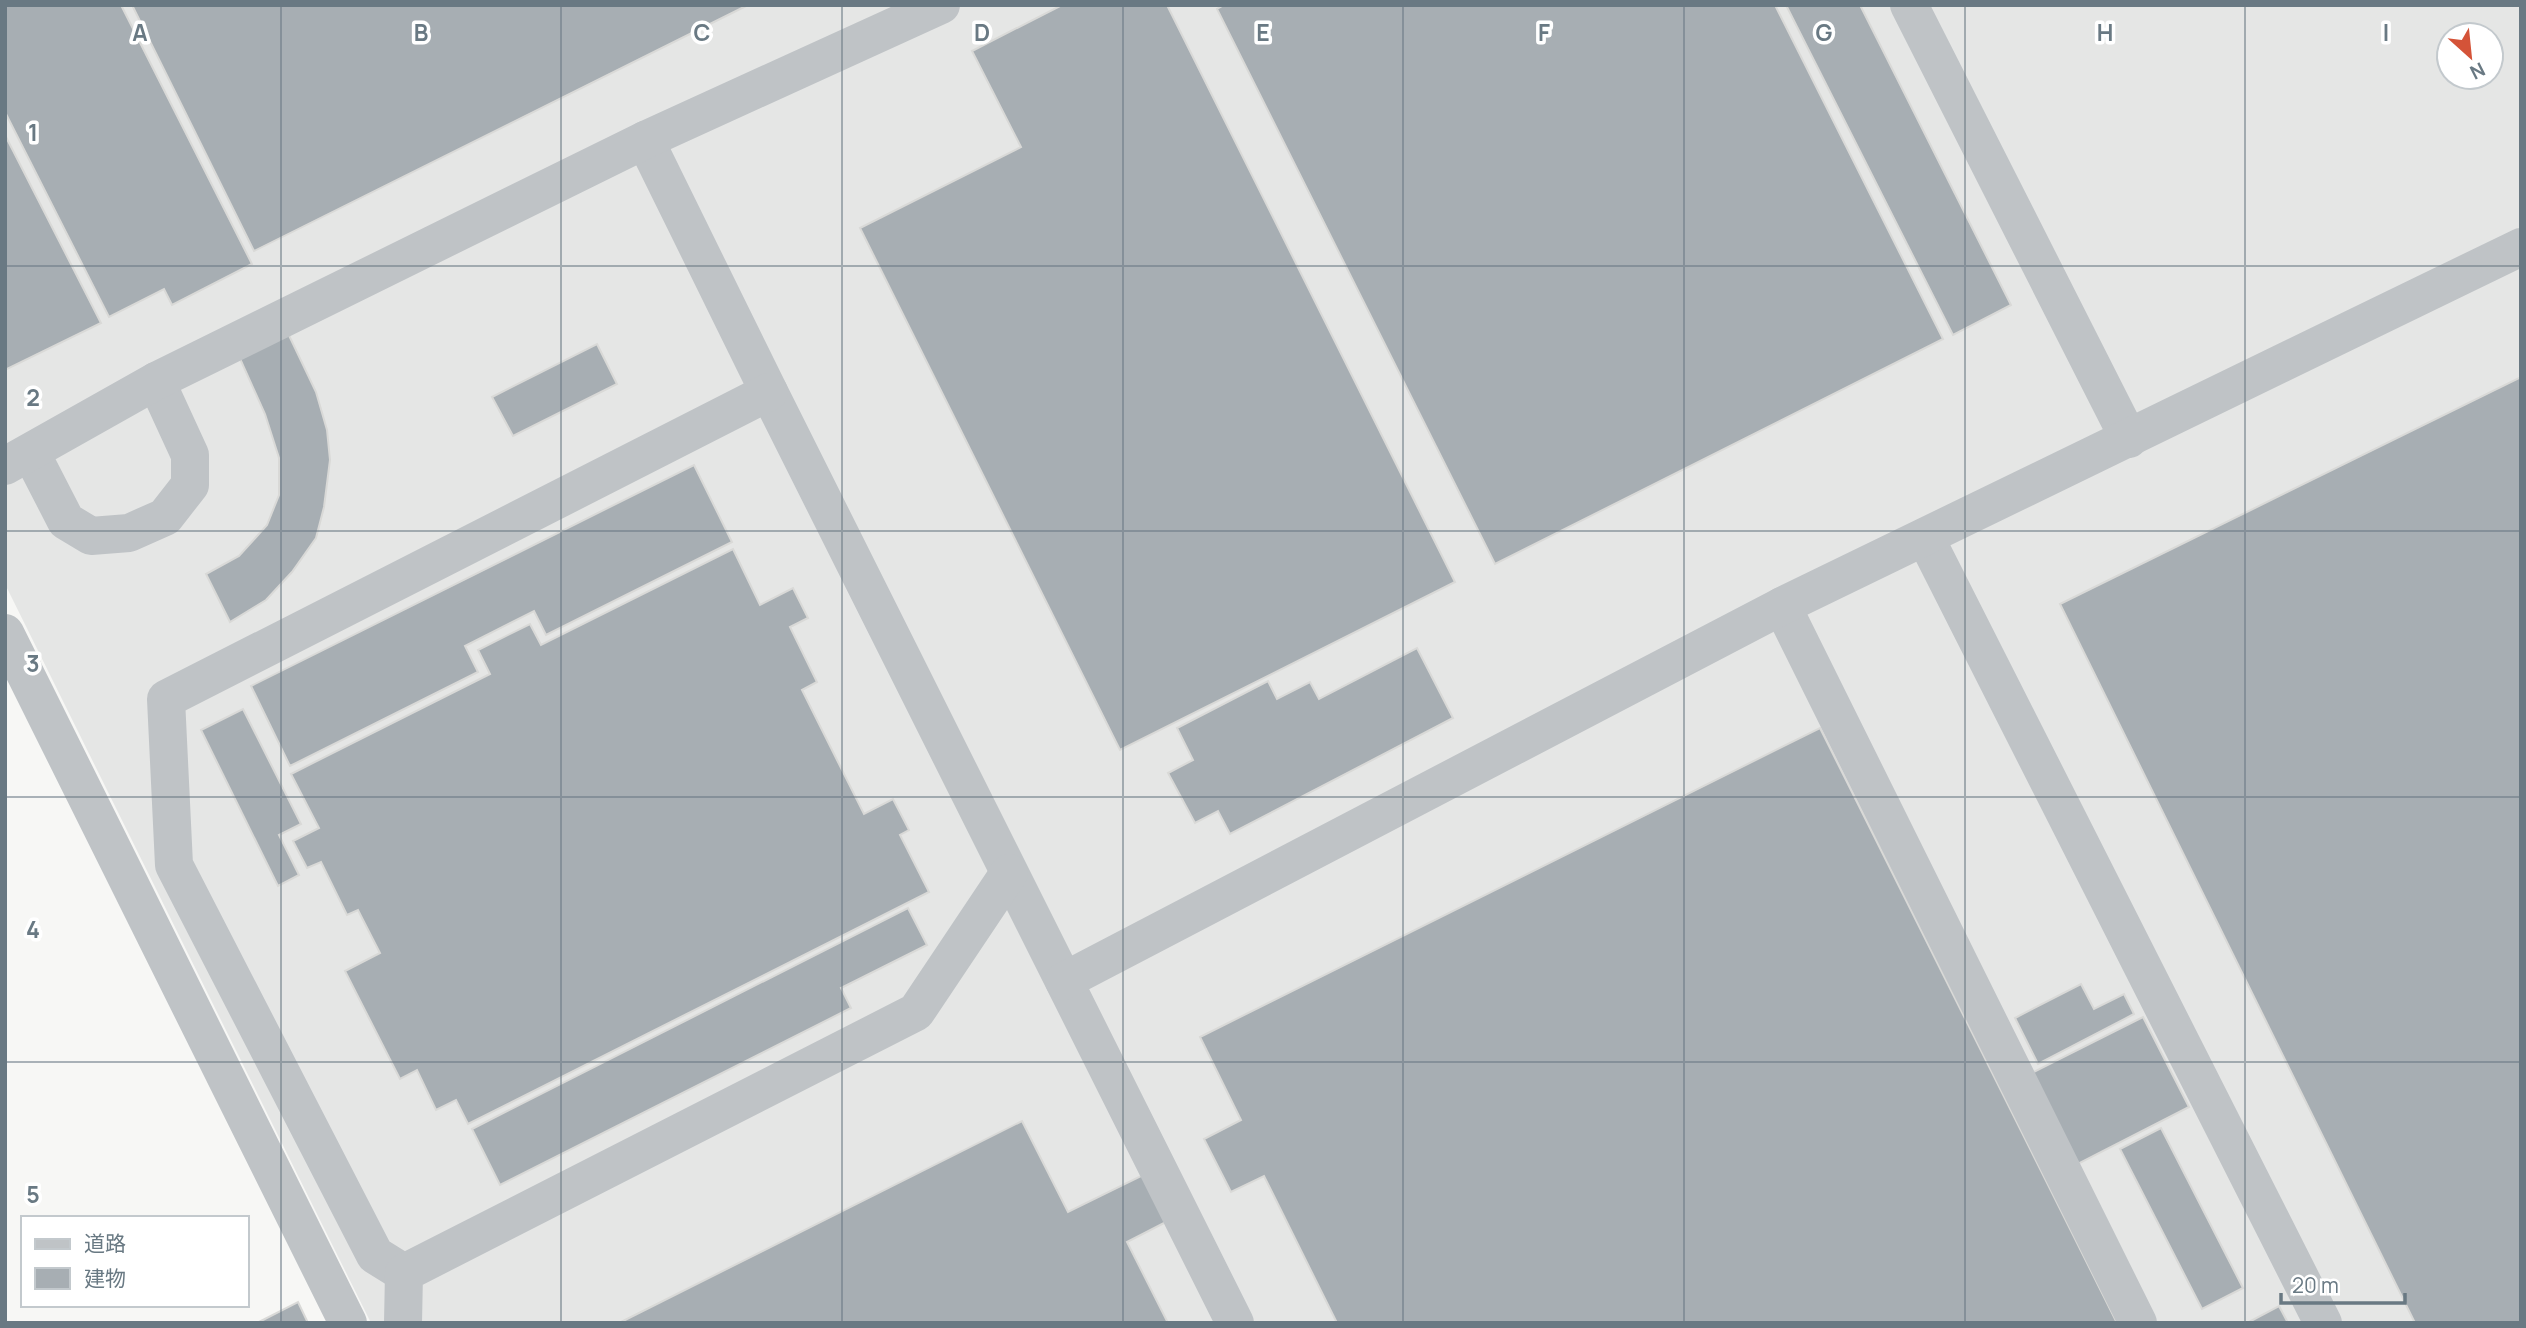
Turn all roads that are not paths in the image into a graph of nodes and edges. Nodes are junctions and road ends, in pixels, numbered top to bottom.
1 (941, 5) edge
2 (1909, 5) edge
3 (645, 140) junction
4 (2521, 247) edge
5 (156, 381) junction
6 (769, 392) junction
7 (2129, 439) junction
8 (18, 459) edge
9 (1925, 537) junction
10 (1782, 607) junction
11 (5, 633) edge
12 (1009, 873) junction
13 (1064, 981) junction
14 (404, 1273) junction
15 (348, 1323) edge
16 (403, 1323) edge
17 (1235, 1323) edge
18 (2138, 1323) edge
19 (2323, 1323) edge

1 - 3 street
2 - 7 street
3 - 5 street
3 - 6 street
4 - 7 street
5 - 8 street
5 - 8 street
6 - 12 street
6 - 14 street
7 - 9 street
9 - 10 street
9 - 19 street
10 - 13 street
10 - 18 street
11 - 15 street
12 - 13 street
12 - 14 street
13 - 17 street
14 - 16 street

